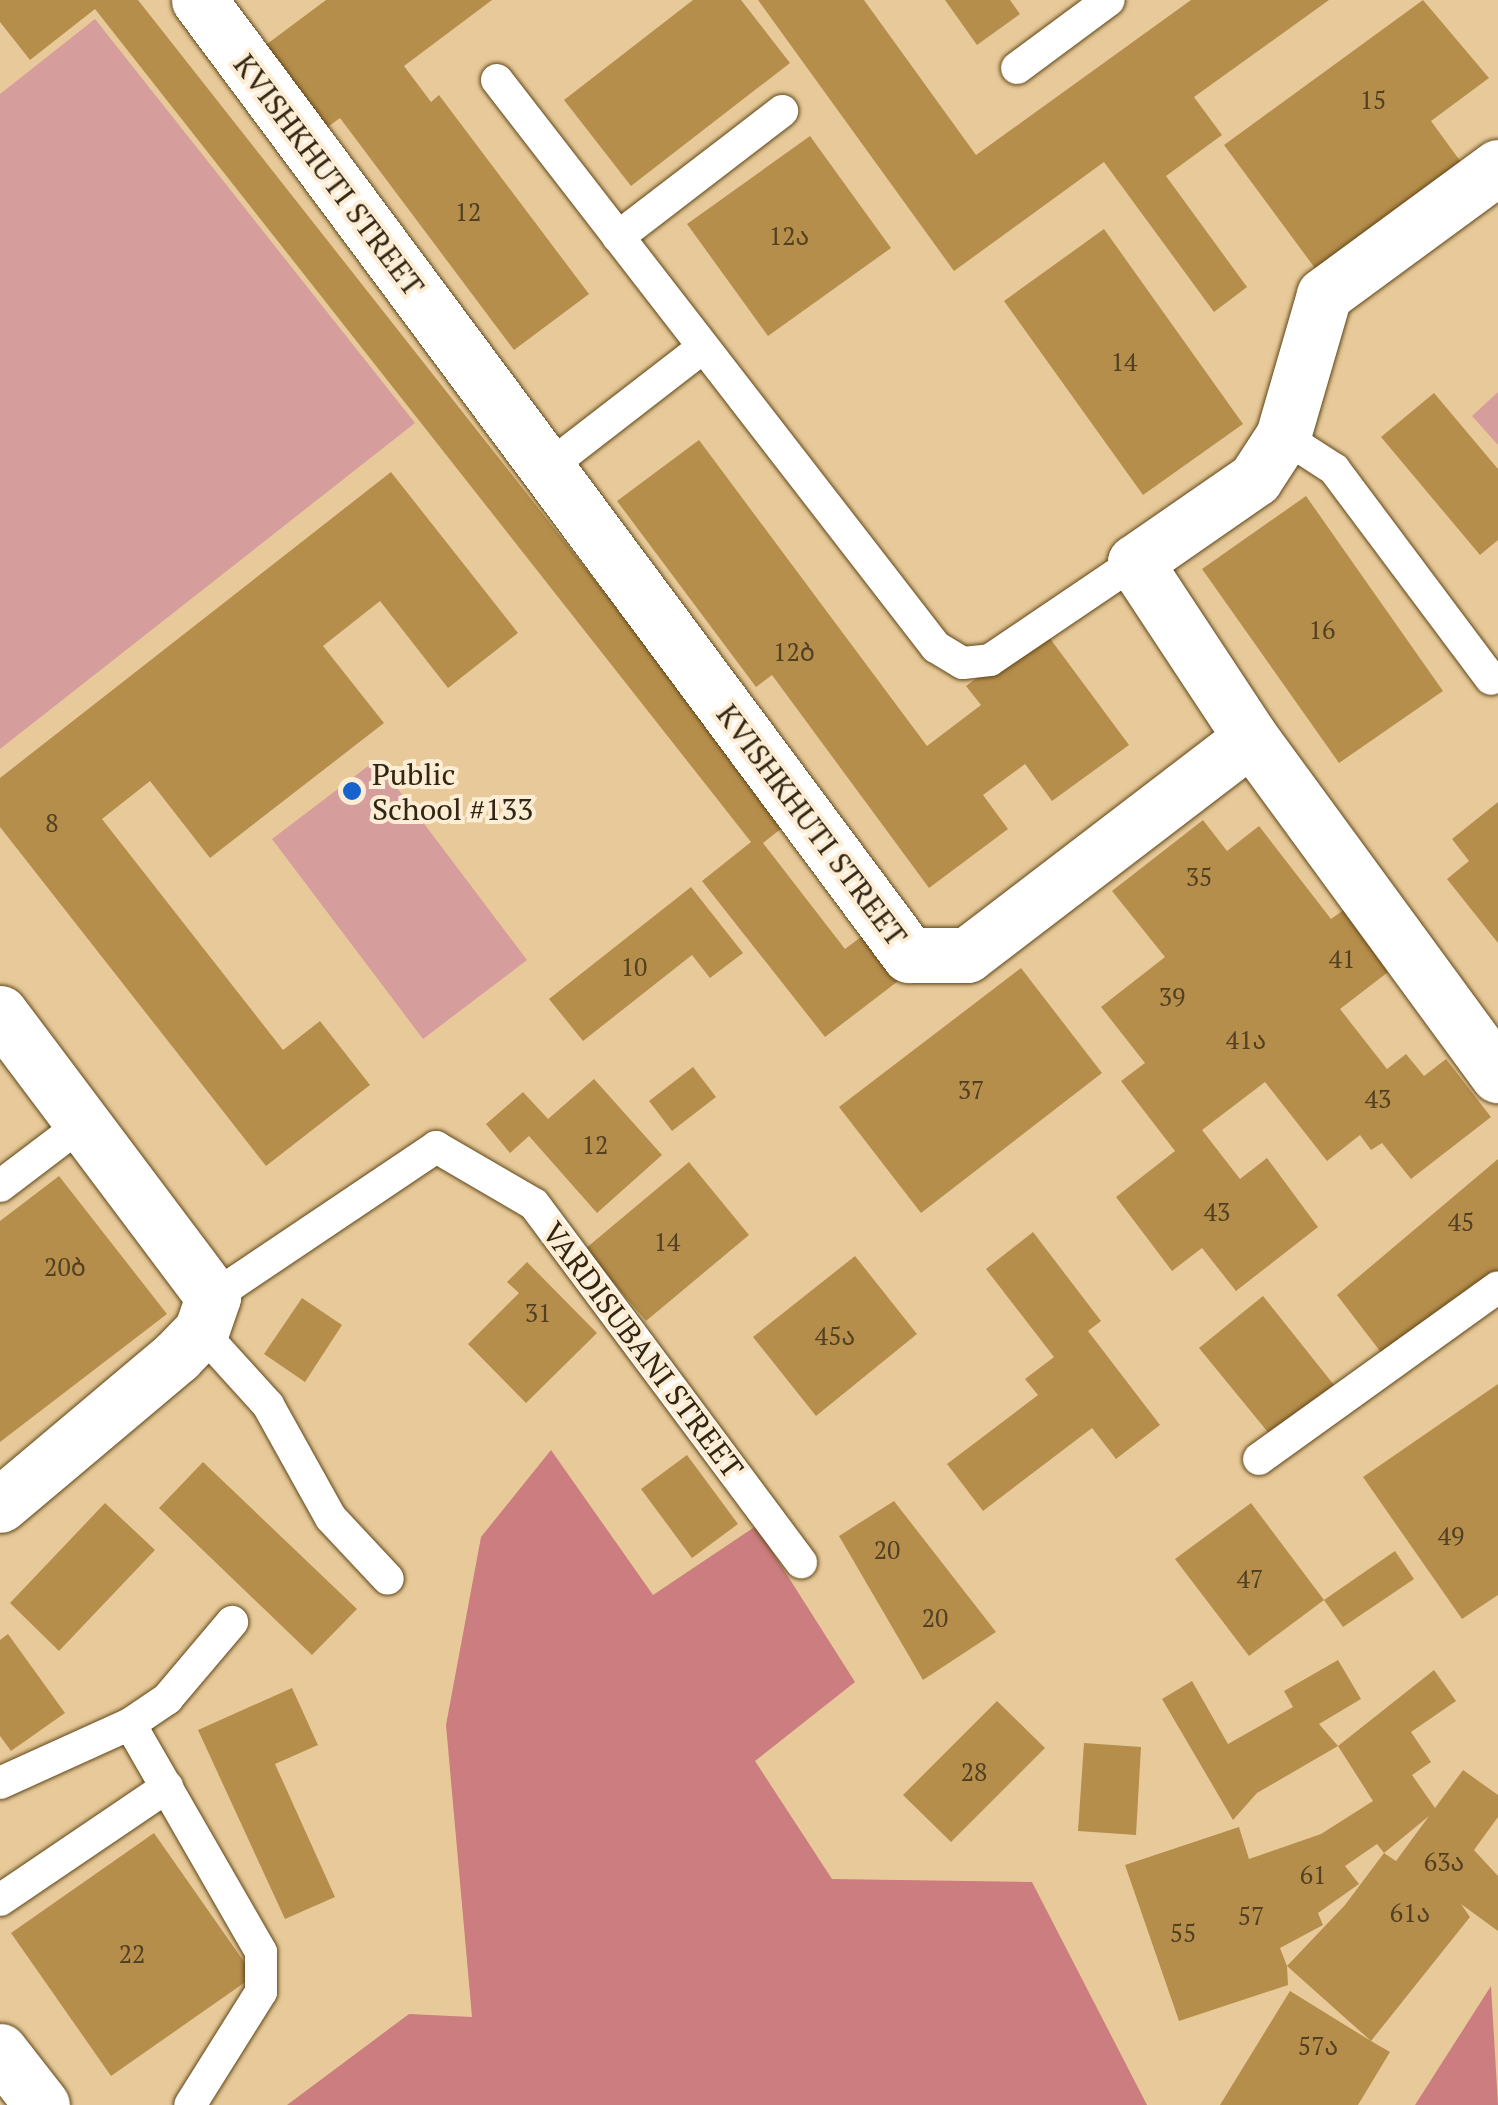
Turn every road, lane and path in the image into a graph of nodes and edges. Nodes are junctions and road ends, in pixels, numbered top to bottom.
1 (1108, 0) edge
2 (223, 9) edge
3 (1017, 68) dead end
4 (497, 80) dead end
5 (782, 110) dead end
6 (1498, 167) edge
7 (618, 238) junction
8 (702, 348) junction
9 (1282, 436) junction
10 (547, 468) junction
11 (1135, 562) junction
12 (1491, 679) dead end
13 (1251, 738) junction
14 (0, 1013) edge
15 (1498, 1075) edge
16 (83, 1123) junction
17 (0, 1186) edge
18 (1498, 1287) edge
19 (207, 1314) junction
20 (1259, 1459) dead end
21 (0, 1505) edge
22 (801, 1562) dead end
23 (388, 1579) dead end
24 (232, 1622) dead end
25 (130, 1724) junction
26 (0, 1783) edge
27 (167, 1788) junction
28 (0, 1900) edge
29 (0, 2051) edge
30 (42, 2105) edge
31 (190, 2105) edge

1 - 3 lane
2 - 10 street, KVISHKHUTI STREET
4 - 7 lane
5 - 7 lane
6 - 9 street
7 - 8 lane
8 - 10 lane
8 - 11 lane
9 - 11 street
9 - 12 lane
10 - 13 street, KVISHKHUTI STREET
11 - 13 street
13 - 15 street
14 - 16 street
16 - 17 lane
16 - 19 street
18 - 20 lane
19 - 21 street, VARDISUBANI STREET
19 - 22 lane, VARDISUBANI STREET
19 - 23 lane
24 - 25 lane
25 - 26 lane
25 - 27 lane
27 - 28 lane
27 - 31 lane
29 - 30 street

